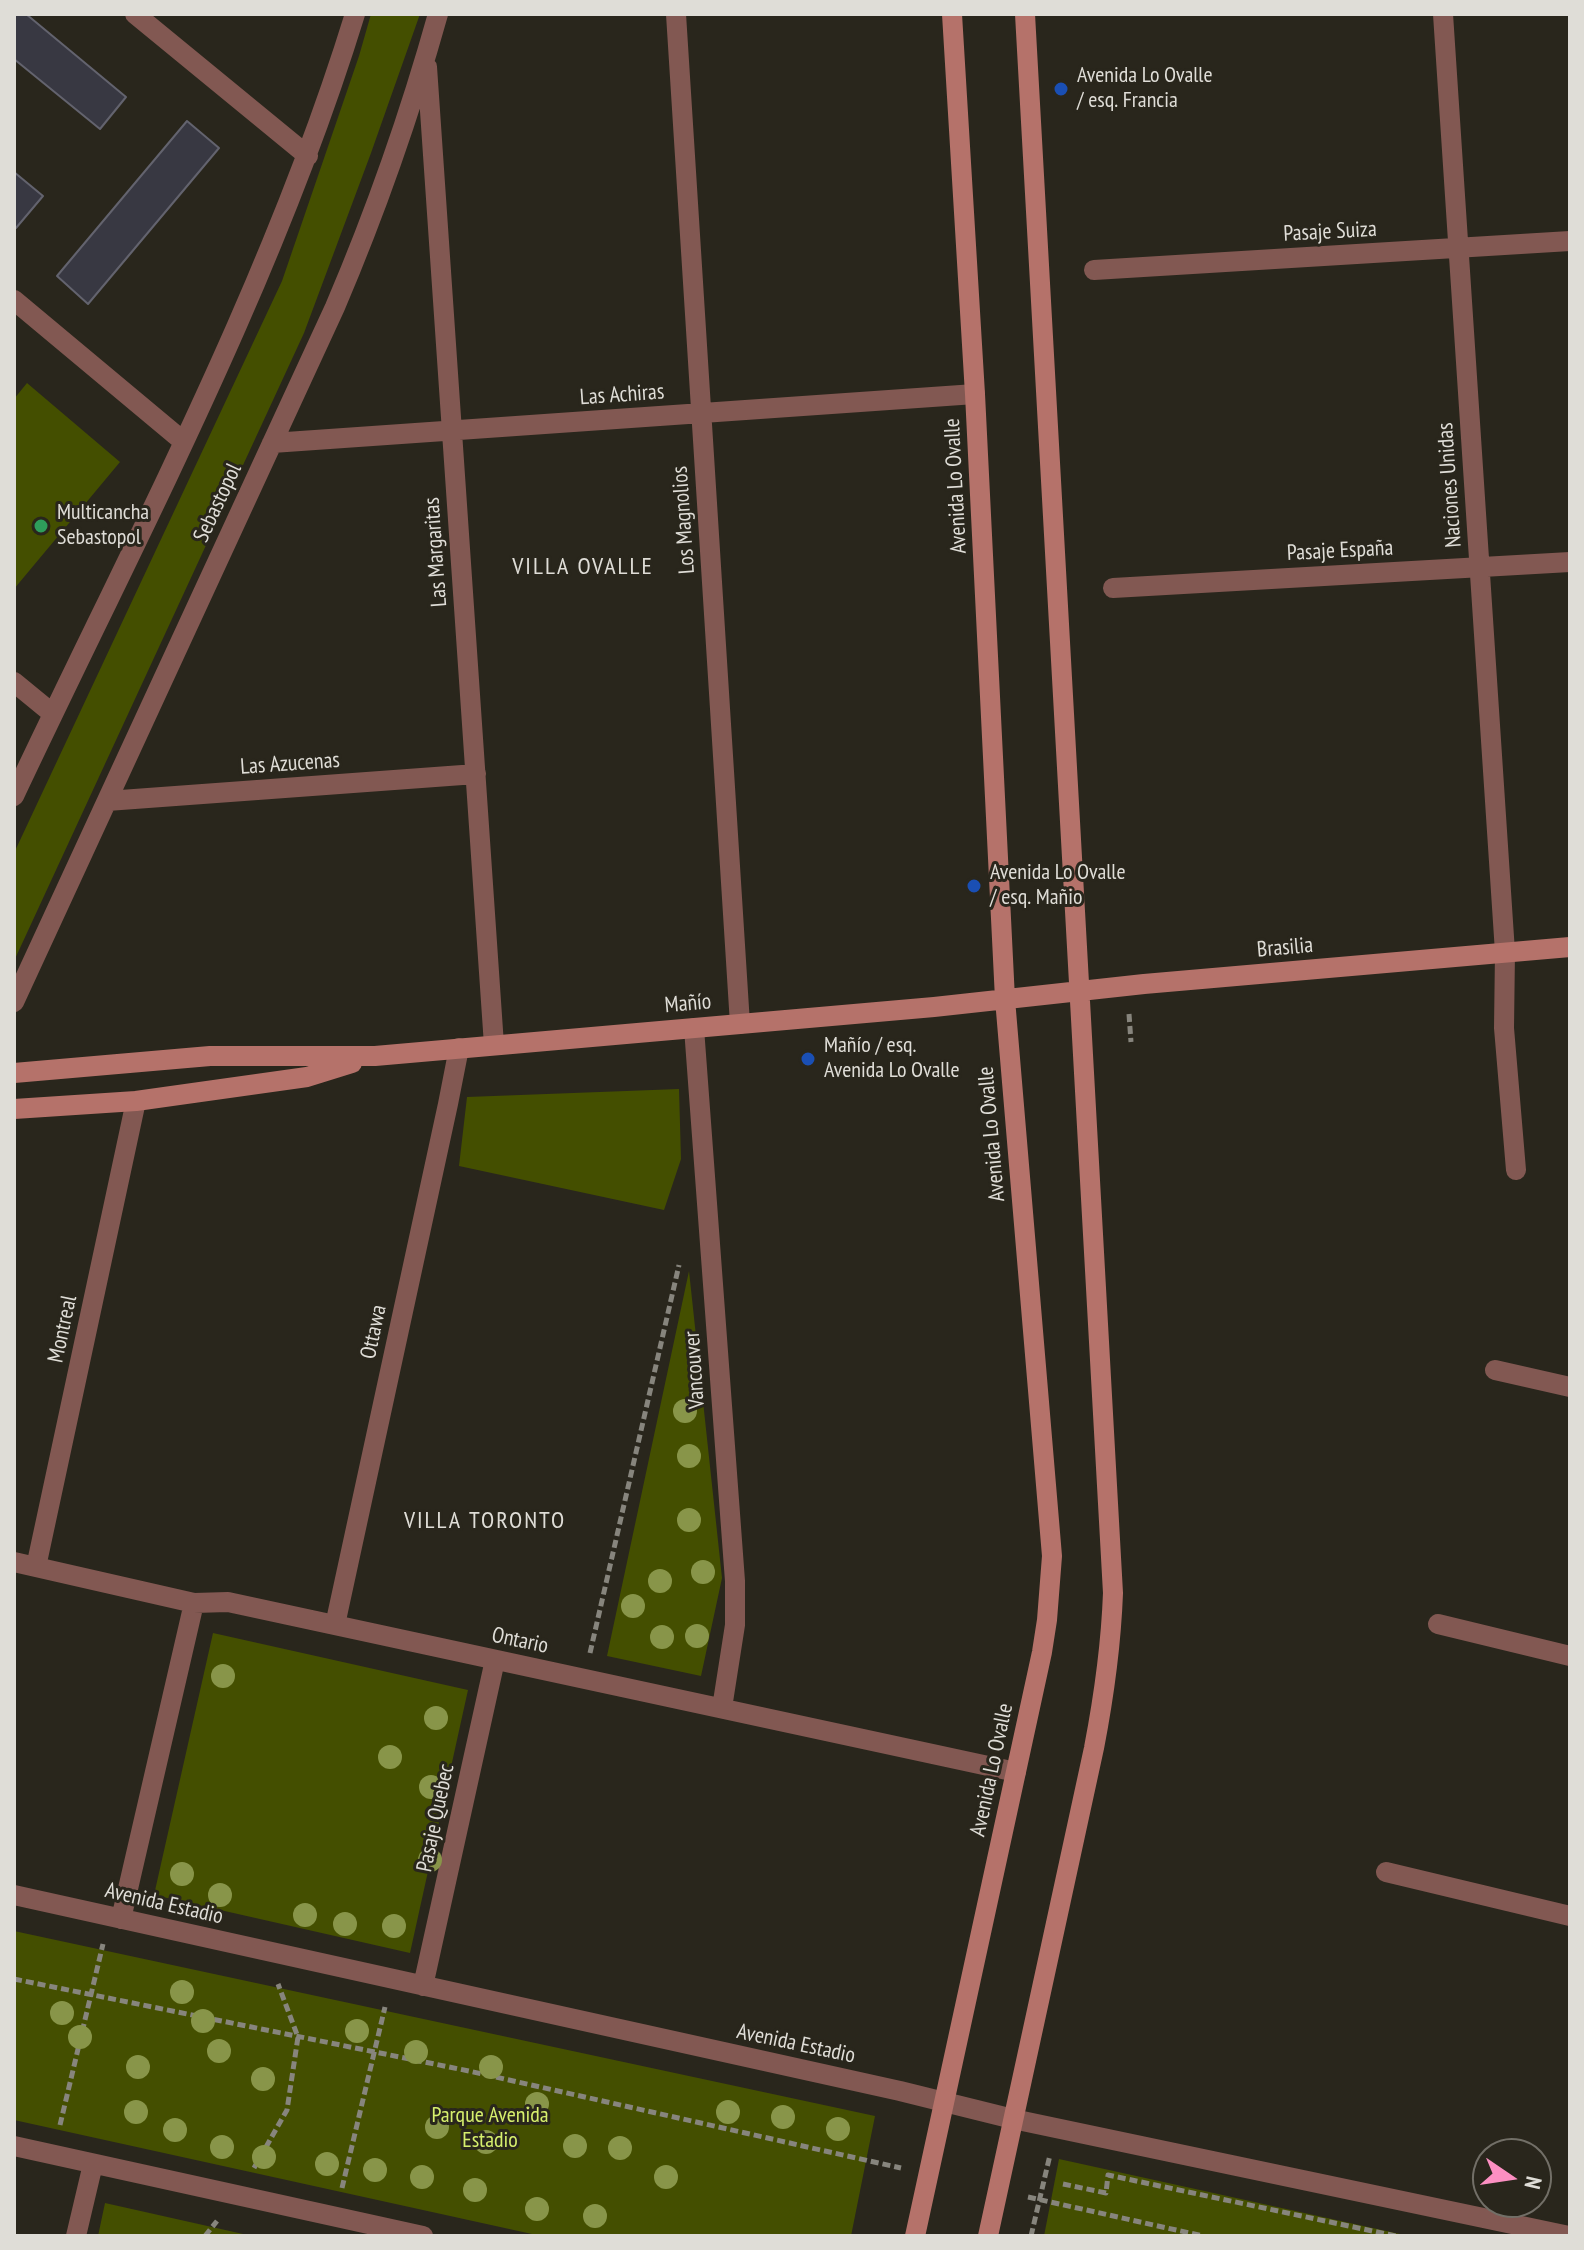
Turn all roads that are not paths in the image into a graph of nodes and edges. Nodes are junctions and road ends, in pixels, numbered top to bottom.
1 (135, 14) edge
2 (355, 14) edge
3 (438, 14) edge
4 (676, 14) edge
5 (952, 14) edge
6 (1025, 14) edge
7 (1443, 14) edge
8 (427, 55) junction
9 (308, 156) junction
10 (1570, 241) edge
11 (1459, 248) junction
12 (1094, 270) dead end
13 (14, 300) edge
14 (975, 394) junction
15 (702, 413) junction
16 (452, 430) junction
17 (184, 442) junction
18 (272, 443) junction
19 (1570, 562) edge
20 (1480, 567) junction
21 (1113, 588) dead end
22 (14, 682) edge
23 (53, 714) junction
24 (476, 774) junction
25 (14, 796) edge
26 (107, 801) junction
27 (1570, 947) edge
28 (1505, 952) junction
29 (1078, 991) junction
30 (1005, 999) junction
31 (14, 1002) edge
32 (740, 1024) junction
33 (694, 1028) junction
34 (494, 1045) junction
35 (459, 1048) junction
36 (375, 1056) junction
37 (14, 1073) edge
38 (136, 1101) junction
39 (14, 1109) edge
40 (1516, 1170) dead end
41 (1495, 1370) dead end
42 (1570, 1387) edge
43 (14, 1562) edge
44 (36, 1567) junction
45 (194, 1603) junction
46 (1438, 1624) dead end
47 (335, 1625) junction
48 (1570, 1656) edge
49 (495, 1660) junction
50 (722, 1708) junction
51 (1016, 1772) junction
52 (1386, 1872) dead end
53 (14, 1895) edge
54 (1570, 1916) edge
55 (116, 1918) junction
56 (423, 1986) junction
57 (944, 2102) junction
58 (1013, 2119) junction
59 (14, 2146) edge
60 (93, 2164) junction
61 (1570, 2222) edge
62 (376, 2231) edge
63 (76, 2236) edge
64 (423, 2236) edge
65 (915, 2236) edge
66 (988, 2236) edge
67 (1568, 2236) edge

1 - 9 street
2 - 9 street
3 - 8 street, Sebastopol
4 - 15 street, Los Magnolios
5 - 14 main road, Avenida Lo Ovalle
6 - 29 main road
7 - 11 street, Naciones Unidas
8 - 16 street, Las Margaritas
8 - 18 street, Sebastopol
9 - 17 street
10 - 11 street, Pasaje Suiza
11 - 12 street, Pasaje Suiza
11 - 20 street, Naciones Unidas
13 - 17 street
14 - 15 street, Las Achiras
14 - 30 main road, Avenida Lo Ovalle
15 - 16 street, Las Achiras
15 - 32 street, Los Magnolios
16 - 18 street, Las Achiras
16 - 24 street, Las Margaritas
17 - 23 street
18 - 26 street, Sebastopol
19 - 20 street, Pasaje España
20 - 21 street, Pasaje España
20 - 28 street, Naciones Unidas
22 - 23 street
23 - 25 street
24 - 26 street, Las Azucenas
24 - 34 street, Las Margaritas
26 - 31 street, Sebastopol
27 - 28 main road, Brasilia
28 - 29 main road, Brasilia
28 - 40 street, Naciones Unidas
29 - 30 main road, Brasilia
29 - 58 main road
30 - 32 main road, Mañío
30 - 51 main road, Avenida Lo Ovalle
32 - 33 main road, Mañío
33 - 34 main road, Mañío
33 - 50 street, Vancouver
34 - 35 main road, Mañío
35 - 36 main road, Mañío
35 - 47 street, Ottawa
36 - 37 main road, Mañío
36 - 38 main road, Mañío
38 - 39 main road, Mañío
38 - 44 street, Montreal
41 - 42 street
43 - 44 street, Ontario
44 - 45 street, Ontario
45 - 47 street, Ontario
45 - 55 street
46 - 48 street
47 - 49 street, Ontario
49 - 50 street, Ontario
49 - 56 street, Pasaje Quebec
50 - 51 street, Ontario
51 - 57 main road, Avenida Lo Ovalle
52 - 54 street
53 - 55 street, Avenida Estadio
55 - 56 street, Avenida Estadio
56 - 57 street, Avenida Estadio
57 - 58 street, Avenida Estadio
57 - 65 main road, Avenida Lo Ovalle
58 - 66 main road
58 - 67 street, Avenida Estadio
59 - 60 street
60 - 62 street
60 - 63 street
61 - 67 street
62 - 64 street

